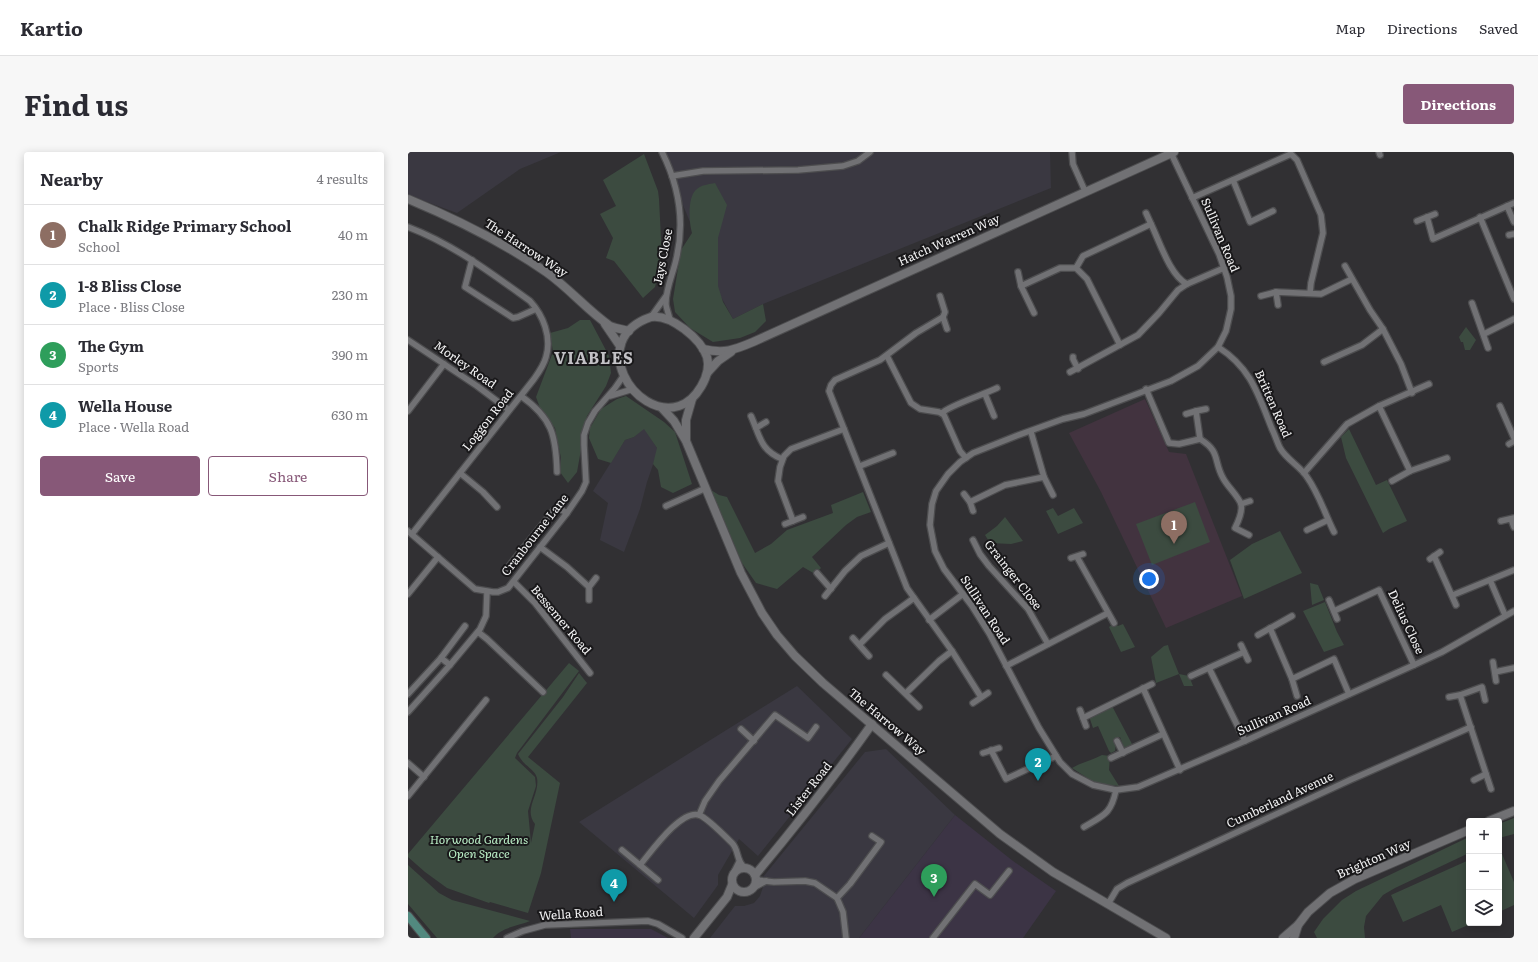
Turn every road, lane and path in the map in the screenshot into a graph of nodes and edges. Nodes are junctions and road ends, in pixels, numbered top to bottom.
1 (662, 152) edge
2 (870, 152) edge
3 (1072, 152) edge
4 (1172, 153) edge
5 (1293, 153) edge
6 (672, 176) junction
7 (1233, 180) junction
8 (1085, 192) junction
9 (1192, 198) junction
10 (408, 199) edge
11 (1514, 203) edge
12 (1507, 206) junction
13 (1273, 211) dead end
14 (1146, 213) dead end
15 (1435, 214) dead end
16 (1427, 217) junction
17 (1480, 217) junction
18 (1417, 221) dead end
19 (1514, 222) edge
20 (1151, 224) junction
21 (408, 226) edge
22 (472, 260) junction
23 (1345, 266) dead end
24 (1076, 268) junction
25 (1224, 268) junction
26 (1018, 272) dead end
27 (1352, 279) junction
28 (1187, 284) junction
29 (1022, 286) junction
30 (1276, 292) junction
31 (1310, 293) junction
32 (667, 294) junction
33 (940, 296) dead end
34 (1261, 296) dead end
35 (1514, 299) edge
36 (1472, 303) dead end
37 (1278, 305) dead end
38 (536, 309) junction
39 (1034, 313) dead end
40 (651, 317) junction
41 (943, 317) junction
42 (1514, 319) edge
43 (602, 320) junction
44 (670, 320) junction
45 (947, 329) dead end
46 (1383, 329) junction
47 (629, 330) junction
48 (1484, 334) junction
49 (408, 340) edge
50 (1120, 345) junction
51 (620, 346) junction
52 (1218, 347) junction
53 (703, 348) junction
54 (1488, 348) dead end
55 (734, 350) junction
56 (888, 356) junction
57 (1073, 357) dead end
58 (1324, 362) dead end
59 (444, 364) junction
60 (1078, 369) junction
61 (1070, 372) dead end
62 (706, 374) junction
63 (624, 375) junction
64 (1429, 384) dead end
65 (997, 388) dead end
66 (632, 389) junction
67 (1146, 389) junction
68 (1412, 393) junction
69 (985, 394) junction
70 (520, 396) junction
71 (606, 398) junction
72 (692, 399) junction
73 (1379, 406) junction
74 (1500, 406) dead end
75 (662, 408) junction
76 (1206, 409) dead end
77 (408, 410) edge
78 (509, 410) junction
79 (1196, 411) junction
80 (942, 414) junction
81 (1186, 414) dead end
82 (751, 416) dead end
83 (994, 416) dead end
84 (766, 422) dead end
85 (756, 428) junction
86 (844, 429) junction
87 (1031, 432) junction
88 (1200, 439) junction
89 (686, 441) junction
90 (1512, 441) edge
91 (894, 453) dead end
92 (966, 458) junction
93 (1447, 458) dead end
94 (782, 459) junction
95 (860, 466) junction
96 (1410, 471) junction
97 (557, 472) dead end
98 (460, 473) junction
99 (1304, 473) junction
100 (1044, 477) junction
101 (1392, 481) dead end
102 (706, 488) junction
103 (964, 494) dead end
104 (1053, 495) dead end
105 (1250, 501) dead end
106 (970, 502) junction
107 (1241, 504) junction
108 (666, 506) dead end
109 (497, 507) dead end
110 (973, 511) dead end
111 (567, 513) junction
112 (803, 517) dead end
113 (1512, 518) edge
114 (1328, 520) junction
115 (793, 521) junction
116 (1501, 521) dead end
117 (785, 524) dead end
118 (1514, 527) edge
119 (1307, 530) dead end
120 (1334, 532) dead end
121 (410, 533) edge
122 (1249, 535) dead end
123 (973, 540) dead end
124 (889, 543) junction
125 (540, 547) junction
126 (1440, 552) dead end
127 (1077, 556) dead end
128 (438, 557) junction
129 (506, 570) dead end
130 (1514, 570) edge
131 (817, 573) dead end
132 (596, 578) dead end
133 (1490, 580) junction
134 (514, 582) junction
135 (589, 587) junction
136 (831, 589) junction
137 (487, 592) junction
138 (408, 594) edge
139 (963, 594) junction
140 (1453, 595) junction
141 (825, 596) dead end
142 (914, 598) junction
143 (589, 600) dead end
144 (1329, 600) dead end
145 (1456, 605) dead end
146 (1334, 611) junction
147 (1514, 611) edge
148 (1108, 613) junction
149 (1505, 615) junction
150 (1292, 616) dead end
151 (1337, 619) dead end
152 (929, 620) junction
153 (1114, 623) dead end
154 (465, 626) dead end
155 (1270, 628) junction
156 (478, 632) junction
157 (1258, 635) dead end
158 (853, 638) dead end
159 (860, 644) junction
160 (1048, 644) junction
161 (1240, 645) dead end
162 (952, 651) junction
163 (1244, 652) junction
164 (1330, 653) dead end
165 (870, 656) dead end
166 (441, 658) junction
167 (1334, 659) junction
168 (1248, 660) dead end
169 (1493, 662) dead end
170 (450, 665) junction
171 (1414, 665) junction
172 (1006, 666) junction
173 (1209, 668) junction
174 (1514, 668) edge
175 (1495, 672) junction
176 (590, 673) dead end
177 (886, 675) dead end
178 (1190, 676) dead end
179 (1292, 679) junction
180 (1496, 681) dead end
181 (1152, 684) dead end
182 (1143, 688) junction
183 (544, 692) dead end
184 (988, 693) dead end
185 (408, 694) edge
186 (906, 694) junction
187 (1349, 694) junction
188 (1460, 695) junction
189 (1297, 696) dead end
190 (981, 697) junction
191 (1449, 697) dead end
192 (486, 700) dead end
193 (1485, 700) dead end
194 (973, 703) dead end
195 (919, 707) dead end
196 (1080, 710) dead end
197 (408, 712) edge
198 (1083, 718) junction
199 (872, 724) junction
200 (1086, 726) dead end
201 (816, 727) dead end
202 (1471, 727) junction
203 (740, 729) dead end
204 (1163, 734) junction
205 (754, 741) junction
206 (1117, 741) dead end
207 (1245, 741) junction
208 (999, 748) dead end
209 (991, 750) junction
210 (983, 753) dead end
211 (1123, 753) junction
212 (1056, 756) junction
213 (1111, 758) dead end
214 (408, 763) edge
215 (1180, 770) junction
216 (1486, 774) junction
217 (424, 777) junction
218 (1474, 780) dead end
219 (1491, 789) dead end
220 (1116, 790) junction
221 (408, 796) edge
222 (1514, 810) edge
223 (699, 815) junction
224 (1496, 818) edge
225 (1084, 827) dead end
226 (1466, 831) edge
227 (872, 836) dead end
228 (622, 850) dead end
229 (640, 865) junction
230 (749, 871) junction
231 (1009, 871) dead end
232 (658, 880) dead end
233 (766, 881) junction
234 (732, 885) junction
235 (753, 888) junction
236 (741, 892) junction
237 (727, 897) junction
238 (837, 898) junction
239 (1108, 904) junction
240 (408, 916) edge
241 (1298, 925) junction
242 (426, 938) edge
243 (507, 938) edge
244 (682, 938) edge
245 (694, 938) edge
246 (846, 938) edge
247 (933, 938) edge
248 (1166, 938) edge
249 (1283, 938) edge
250 (1294, 938) edge

1 - 6 street, Jays Close
2 - 6 street
3 - 8 street
4 - 8 street, Hatch Warren Way
4 - 9 street, Sullivan Road
5 - 7 street
5 - 31 street
6 - 32 street, Jays Close
7 - 9 street
7 - 13 street
8 - 55 street, Hatch Warren Way
9 - 25 street, Sullivan Road
10 - 43 street, The Harrow Way
11 - 12 street
12 - 17 street
12 - 19 street
14 - 20 street
15 - 16 street
16 - 17 street
16 - 18 street
17 - 35 street
20 - 24 street
20 - 28 street
21 - 22 street, Loggon Road
22 - 38 street, Loggon Road
22 - 38 street
23 - 27 street
24 - 29 street
24 - 50 street
25 - 28 street
25 - 52 street, Sullivan Road
26 - 29 street
27 - 31 street
27 - 46 street
28 - 50 street
29 - 39 street
30 - 31 street
30 - 34 street
30 - 37 street
32 - 40 street, Jays Close
32 - 44 street, Jays Close
33 - 41 street
36 - 48 street
38 - 70 street, Loggon Road
40 - 44 street
40 - 47 street
41 - 45 street
41 - 56 street
42 - 48 street
43 - 47 street, The Harrow Way
43 - 51 street, The Harrow Way
44 - 53 street
46 - 58 street
46 - 68 street
47 - 51 street
48 - 54 street
49 - 59 street, Morley Road
50 - 60 street
51 - 63 street
52 - 67 street, Sullivan Road
52 - 99 street, Britten Road
53 - 55 street, Hatch Warren Way
53 - 62 street
55 - 62 street, Hatch Warren Way
56 - 80 street
56 - 86 street
57 - 60 street
59 - 77 street
59 - 78 street, Morley Road
60 - 61 street
62 - 72 street
63 - 66 street
63 - 71 street, Cranbourne Lane
64 - 68 street
65 - 69 street
66 - 71 street
66 - 75 street
67 - 87 street, Sullivan Road
67 - 88 street
68 - 73 street
69 - 80 street
69 - 83 street
70 - 78 street, Loggon Road
70 - 97 street
71 - 111 street, Cranbourne Lane
72 - 75 street
72 - 89 street, The Harrow Way
73 - 96 street
73 - 99 street
74 - 90 street
75 - 89 street, The Harrow Way
76 - 79 street
78 - 98 street, Loggon Road
79 - 81 street
79 - 88 street
80 - 92 street
82 - 85 street
84 - 85 street
85 - 94 street
86 - 94 street
86 - 95 street
87 - 92 street, Sullivan Road
87 - 100 street
88 - 107 street
89 - 102 street, The Harrow Way
91 - 95 street
92 - 139 street, Sullivan Road
93 - 96 street
94 - 115 street
95 - 124 street
96 - 101 street
98 - 109 street
98 - 121 street, Loggon Road
99 - 114 street, Britten Road
100 - 104 street
100 - 106 street
102 - 108 street
102 - 199 street, The Harrow Way
103 - 106 street
105 - 107 street
106 - 110 street
107 - 122 street
111 - 125 street, Cranbourne Lane
111 - 129 street
112 - 115 street
113 - 116 street
113 - 118 street
114 - 119 street
114 - 120 street, Britten Road
115 - 117 street
121 - 128 street
123 - 160 street, Grainger Close
124 - 136 street
124 - 142 street
125 - 134 street, Cranbourne Lane
125 - 135 street
126 - 140 street
127 - 148 street
128 - 137 street
128 - 138 street
130 - 133 street
131 - 136 street
132 - 135 street
133 - 140 street
133 - 149 street
134 - 137 street, Cranbourne Lane
134 - 176 street, Bessemer Road
135 - 143 street
136 - 141 street
137 - 156 street
139 - 152 street
139 - 172 street, Sullivan Road
140 - 145 street
142 - 152 street
142 - 159 street
144 - 146 street
146 - 151 street
146 - 171 street, Delius Close
147 - 149 street, Sullivan Road
148 - 153 street
148 - 160 street
149 - 171 street, Sullivan Road
150 - 155 street
152 - 162 street
154 - 166 street
155 - 157 street
155 - 179 street
156 - 170 street
156 - 183 street
158 - 159 street
159 - 165 street
160 - 172 street
161 - 163 street
162 - 186 street
162 - 190 street
163 - 168 street
163 - 173 street
164 - 167 street
166 - 170 street
166 - 185 street
167 - 179 street
167 - 187 street
169 - 175 street
170 - 197 street
171 - 187 street, Sullivan Road
172 - 212 street, Sullivan Road
173 - 178 street
173 - 207 street
174 - 175 street
175 - 180 street
177 - 186 street
179 - 189 street
181 - 182 street
182 - 198 street
182 - 204 street
184 - 190 street
186 - 195 street
187 - 207 street, Sullivan Road
188 - 191 street
188 - 193 street
188 - 202 street
190 - 194 street
192 - 217 street
196 - 198 street
198 - 200 street
199 - 230 street, Lister Road
199 - 239 street, The Harrow Way
201 - 205 street
202 - 216 street
202 - 239 street, Cumberland Avenue
203 - 205 street
204 - 211 street
204 - 215 street
205 - 223 street
206 - 211 street
207 - 215 street, Sullivan Road
208 - 209 street
209 - 210 street
209 - 212 street
211 - 213 street
212 - 220 street, Sullivan Road
214 - 217 street
215 - 220 street, Sullivan Road
216 - 218 street
216 - 219 street
217 - 221 street
220 - 225 street
222 - 224 street
223 - 229 street
223 - 230 street
226 - 241 street, Brighton Way
227 - 238 street
228 - 229 street
229 - 232 street
230 - 233 street
230 - 234 street
230 - 235 street
231 - 247 street
233 - 235 street
233 - 238 street
234 - 236 street
234 - 237 street
235 - 236 street
236 - 237 street
237 - 245 street
238 - 246 street
239 - 248 street, The Harrow Way
240 - 242 main road
241 - 249 street, Brighton Way
241 - 250 street, Brighton Way
243 - 244 street, Wella Road

